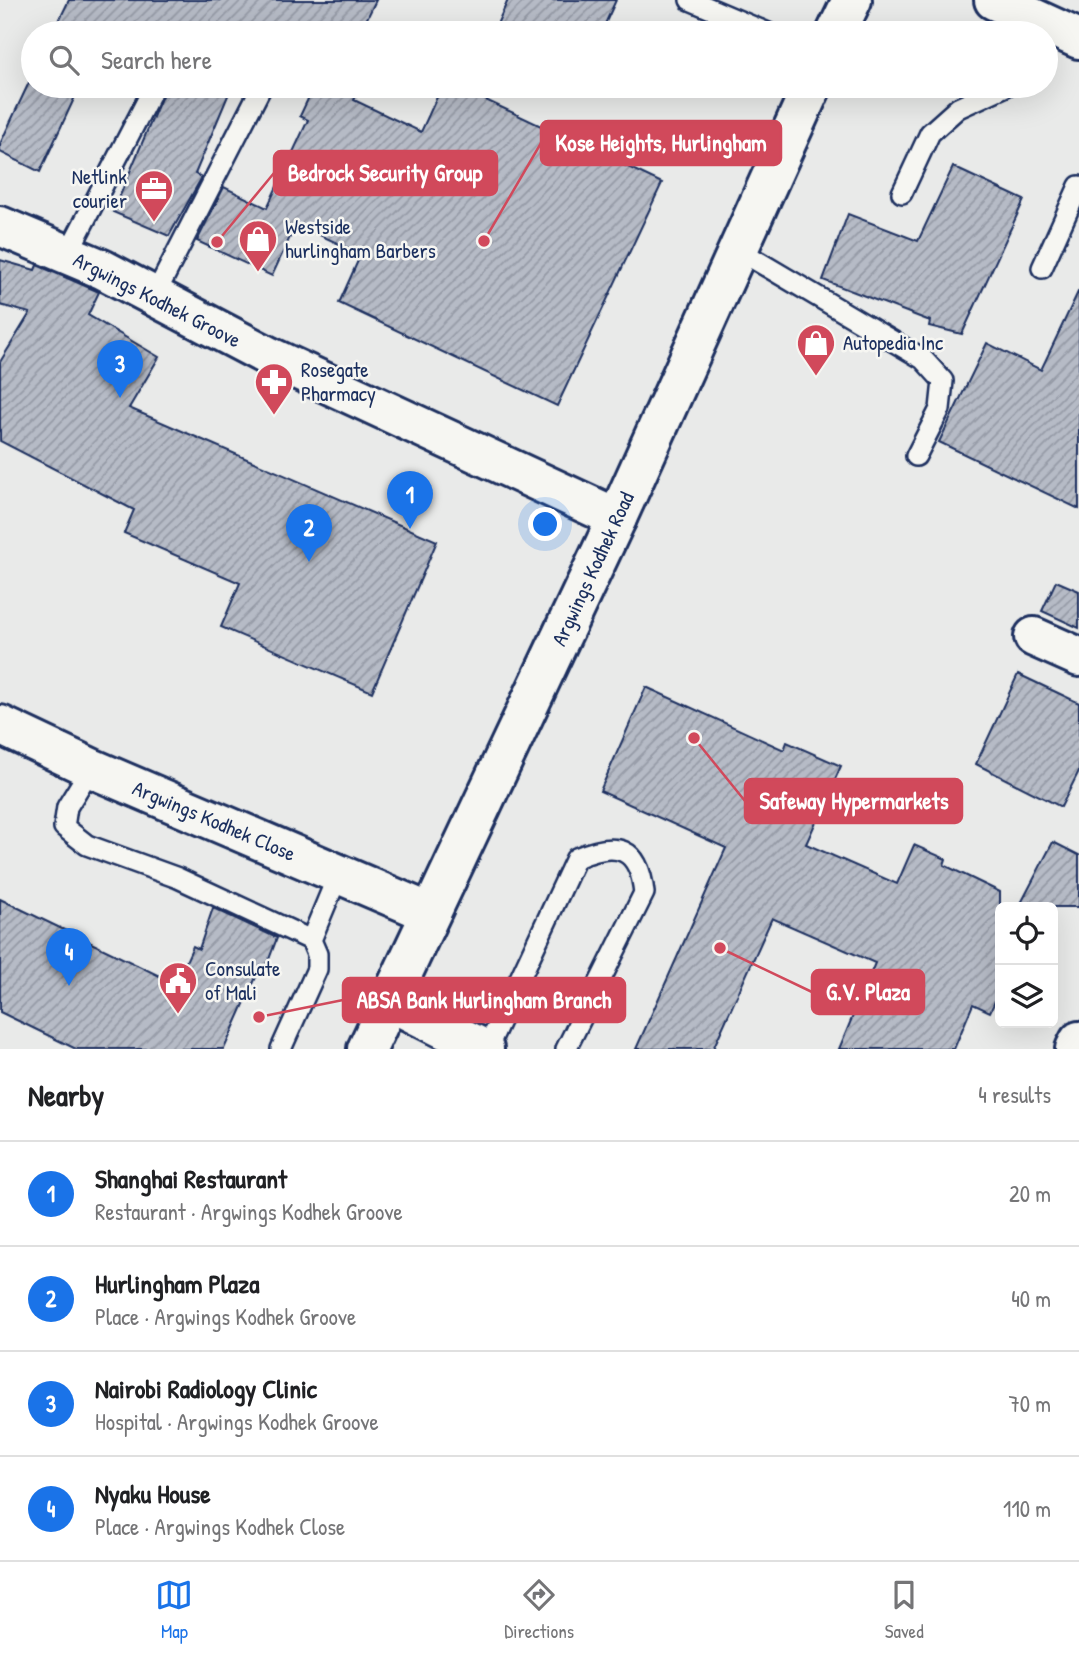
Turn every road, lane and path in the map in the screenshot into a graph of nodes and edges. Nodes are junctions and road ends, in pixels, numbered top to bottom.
1 (690, 0) edge
2 (994, 0) edge
3 (740, 21) edge
4 (1027, 21) edge
5 (1058, 33) edge
6 (1079, 39) edge
7 (148, 98) edge
8 (256, 98) edge
9 (806, 98) edge
10 (980, 98) edge
11 (1079, 186) edge
12 (902, 193) dead end
13 (0, 226) edge
14 (737, 249) junction
15 (67, 255) junction
16 (1042, 268) dead end
17 (154, 297) junction
18 (916, 456) dead end
19 (618, 518) junction
20 (1034, 637) dead end
21 (1079, 657) edge
22 (0, 725) edge
23 (91, 768) junction
24 (338, 875) junction
25 (430, 913) junction
26 (311, 940) junction
27 (389, 1001) junction
28 (1079, 1041) edge
29 (281, 1049) edge
30 (367, 1049) edge
31 (486, 1049) edge
32 (566, 1049) edge
33 (1075, 1049) edge

1 - 3 lane
2 - 4 street
5 - 6 street
7 - 15 lane
8 - 17 lane
9 - 14 street, Argwings Kodhek Road
10 - 12 lane
11 - 16 lane
13 - 15 street, Argwings Kodhek Groove
14 - 18 lane
14 - 19 street, Argwings Kodhek Road
15 - 17 street, Argwings Kodhek Groove
17 - 19 street, Argwings Kodhek Groove
19 - 25 street, Argwings Kodhek Road
20 - 21 street
22 - 23 street, Argwings Kodhek Close
23 - 24 street, Argwings Kodhek Close
23 - 26 lane
24 - 25 street, Argwings Kodhek Close
24 - 26 lane
25 - 27 street, Argwings Kodhek Road
26 - 29 lane
27 - 30 street, Argwings Kodhek Road
27 - 31 street
28 - 33 street
31 - 32 lane

